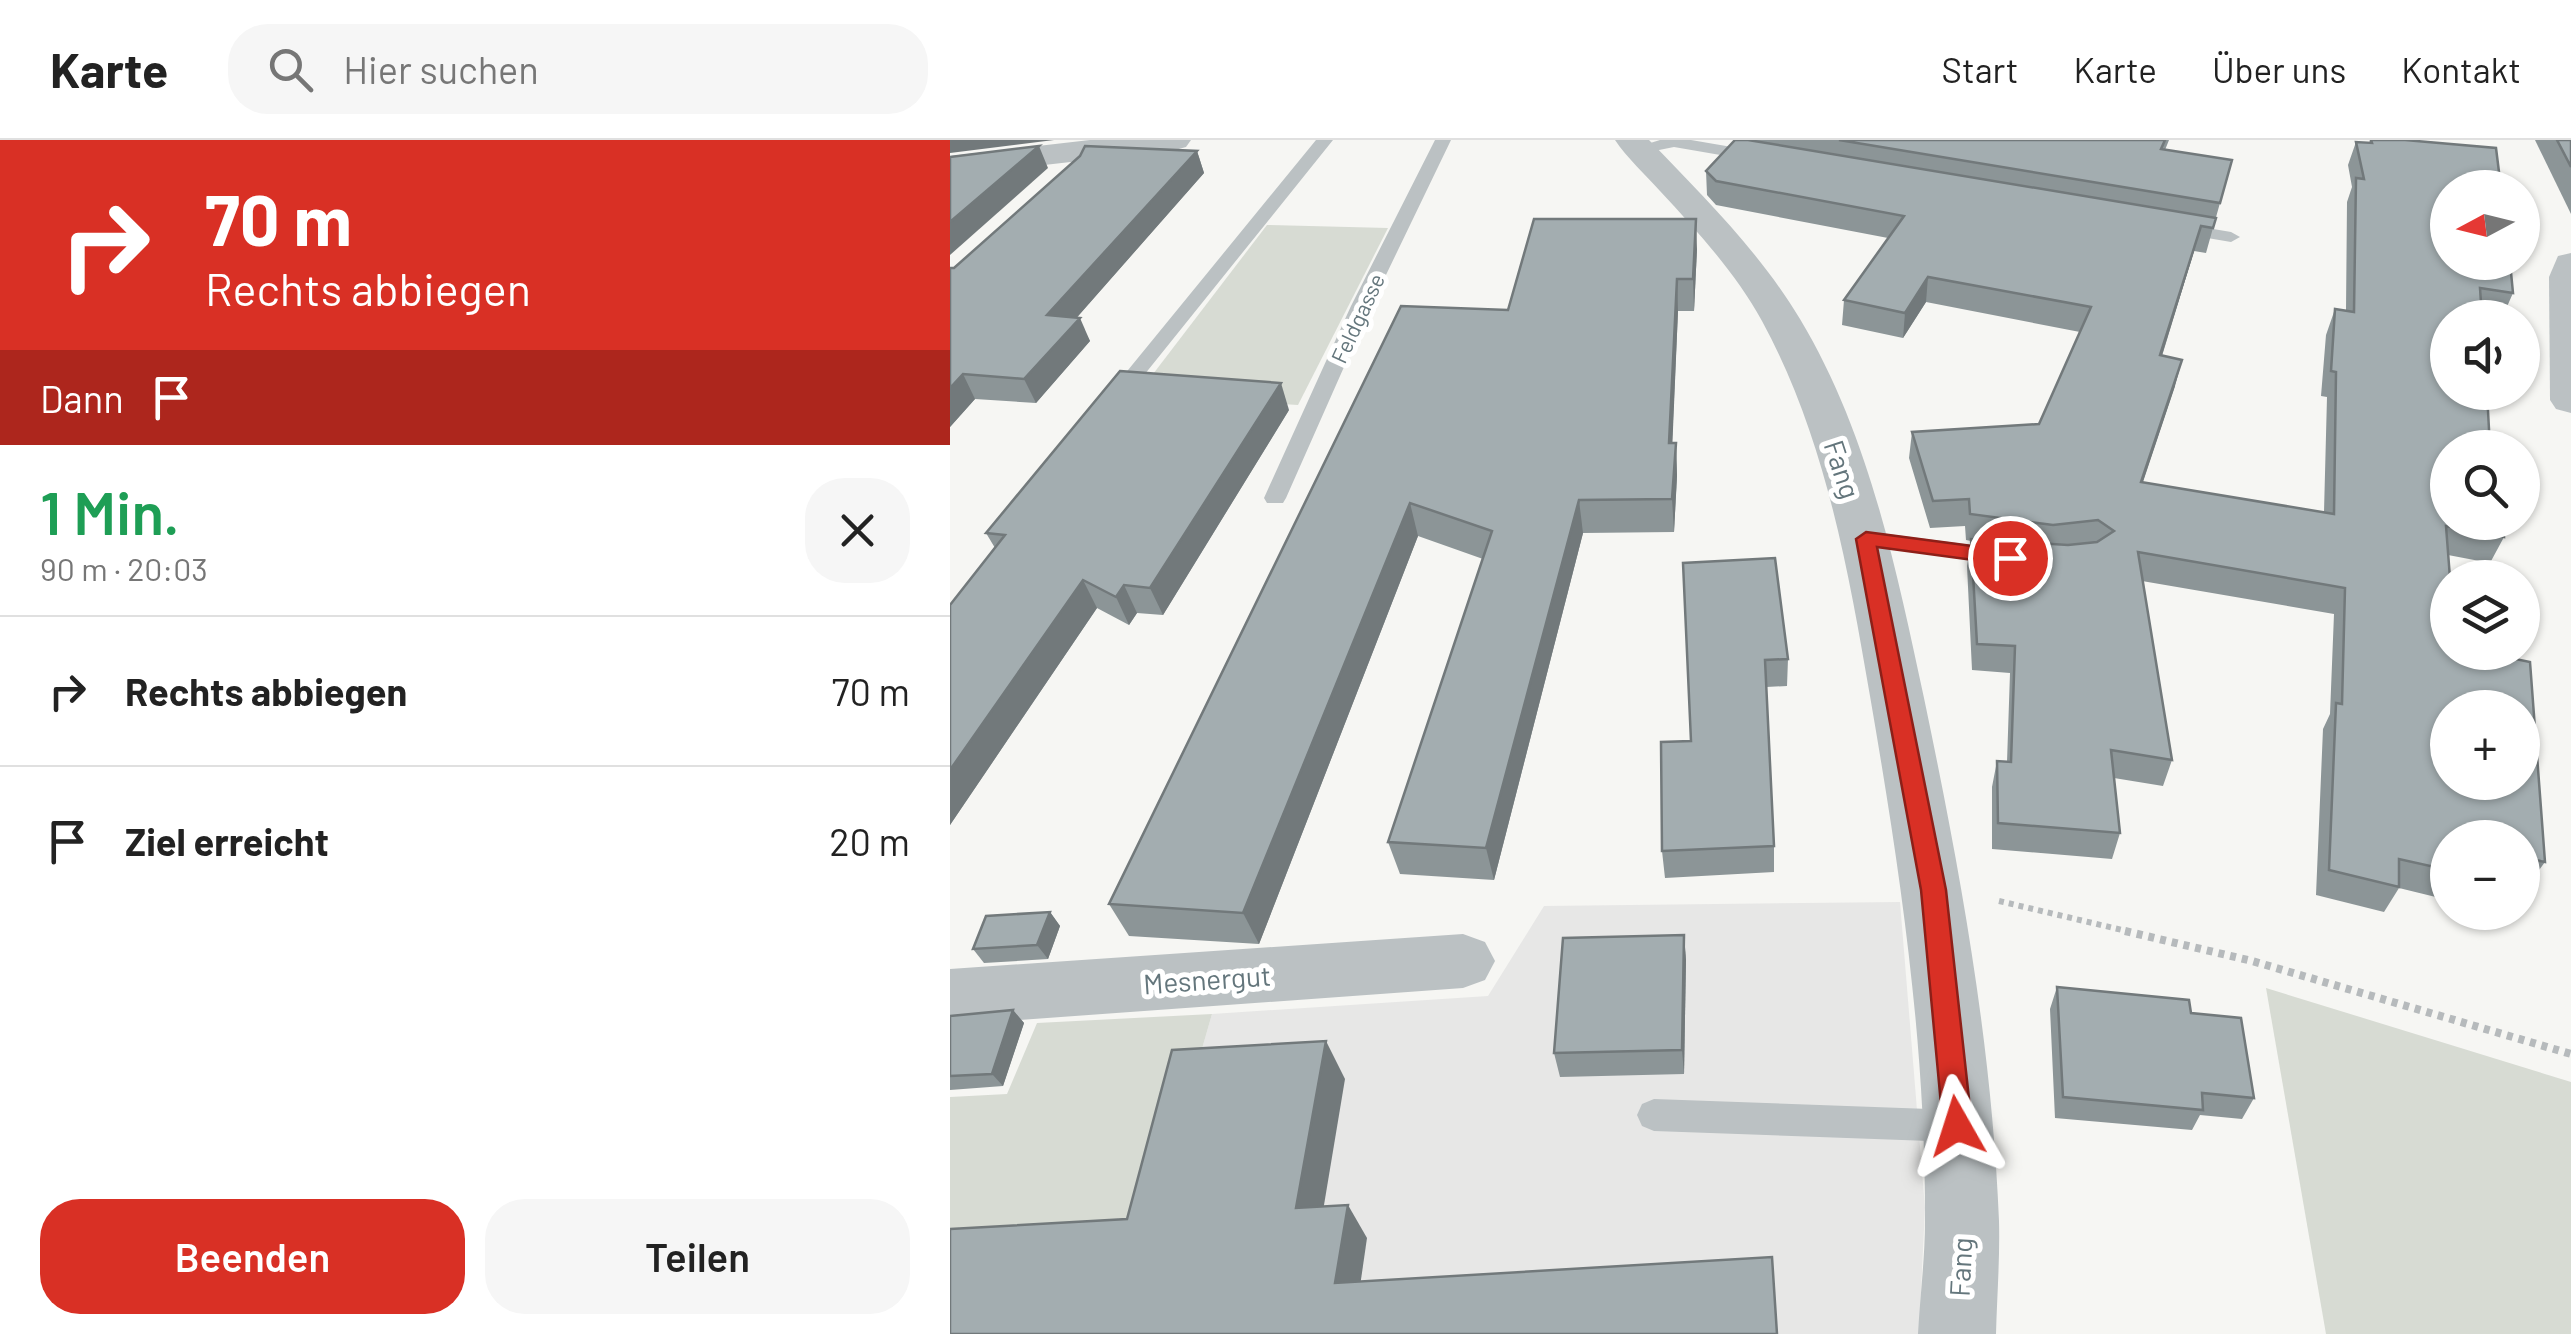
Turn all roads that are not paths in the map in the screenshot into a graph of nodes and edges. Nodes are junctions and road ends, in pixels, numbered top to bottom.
1 (1175, 140) edge
2 (1325, 140) edge
3 (1443, 140) edge
4 (1635, 145) edge
5 (1080, 154) junction
6 (1790, 162) edge
7 (950, 166) edge
8 (1047, 193) edge
9 (2154, 224) edge
10 (2231, 237) dead end
11 (2571, 264) edge
12 (2571, 400) edge
13 (1104, 412) edge
14 (1274, 498) dead end
15 (1866, 539) junction
16 (2028, 560) edge
17 (1463, 961) dead end
18 (950, 997) edge
19 (1654, 1115) dead end
20 (1957, 1126) junction
21 (1956, 1334) edge

1 - 5 street
2 - 13 lane
3 - 14 lane, Feldgasse
4 - 6 lane
4 - 15 street, Fang
5 - 7 street
5 - 8 street
9 - 10 lane
11 - 12 street
15 - 16 lane
15 - 20 street, Fang
17 - 18 street, Mesnergut
19 - 20 lane
20 - 21 street, Fang

